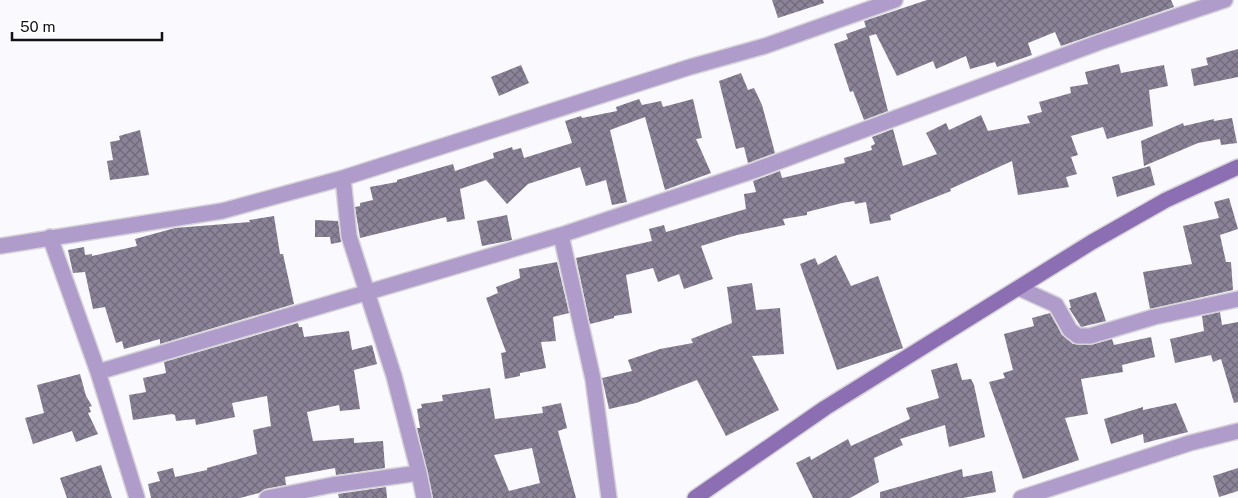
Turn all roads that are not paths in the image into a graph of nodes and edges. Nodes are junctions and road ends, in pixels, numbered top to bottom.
1 (895, 0) edge
2 (1226, 0) edge
3 (1238, 167) edge
4 (343, 178) junction
5 (561, 235) junction
6 (50, 238) junction
7 (0, 246) edge
8 (1019, 288) junction
9 (366, 291) junction
10 (1238, 299) edge
11 (98, 372) junction
12 (1238, 432) edge
13 (419, 473) junction
14 (137, 498) edge
15 (268, 498) edge
16 (424, 498) edge
17 (609, 498) edge
18 (694, 498) edge
19 (1021, 498) edge

1 - 4 street
2 - 5 street
3 - 8 main road
4 - 6 street
4 - 9 street
5 - 9 street
5 - 17 street
6 - 7 street
6 - 11 street
8 - 10 street
8 - 18 main road
9 - 11 street
9 - 13 street
11 - 14 street
12 - 19 street
13 - 15 street
13 - 16 street

